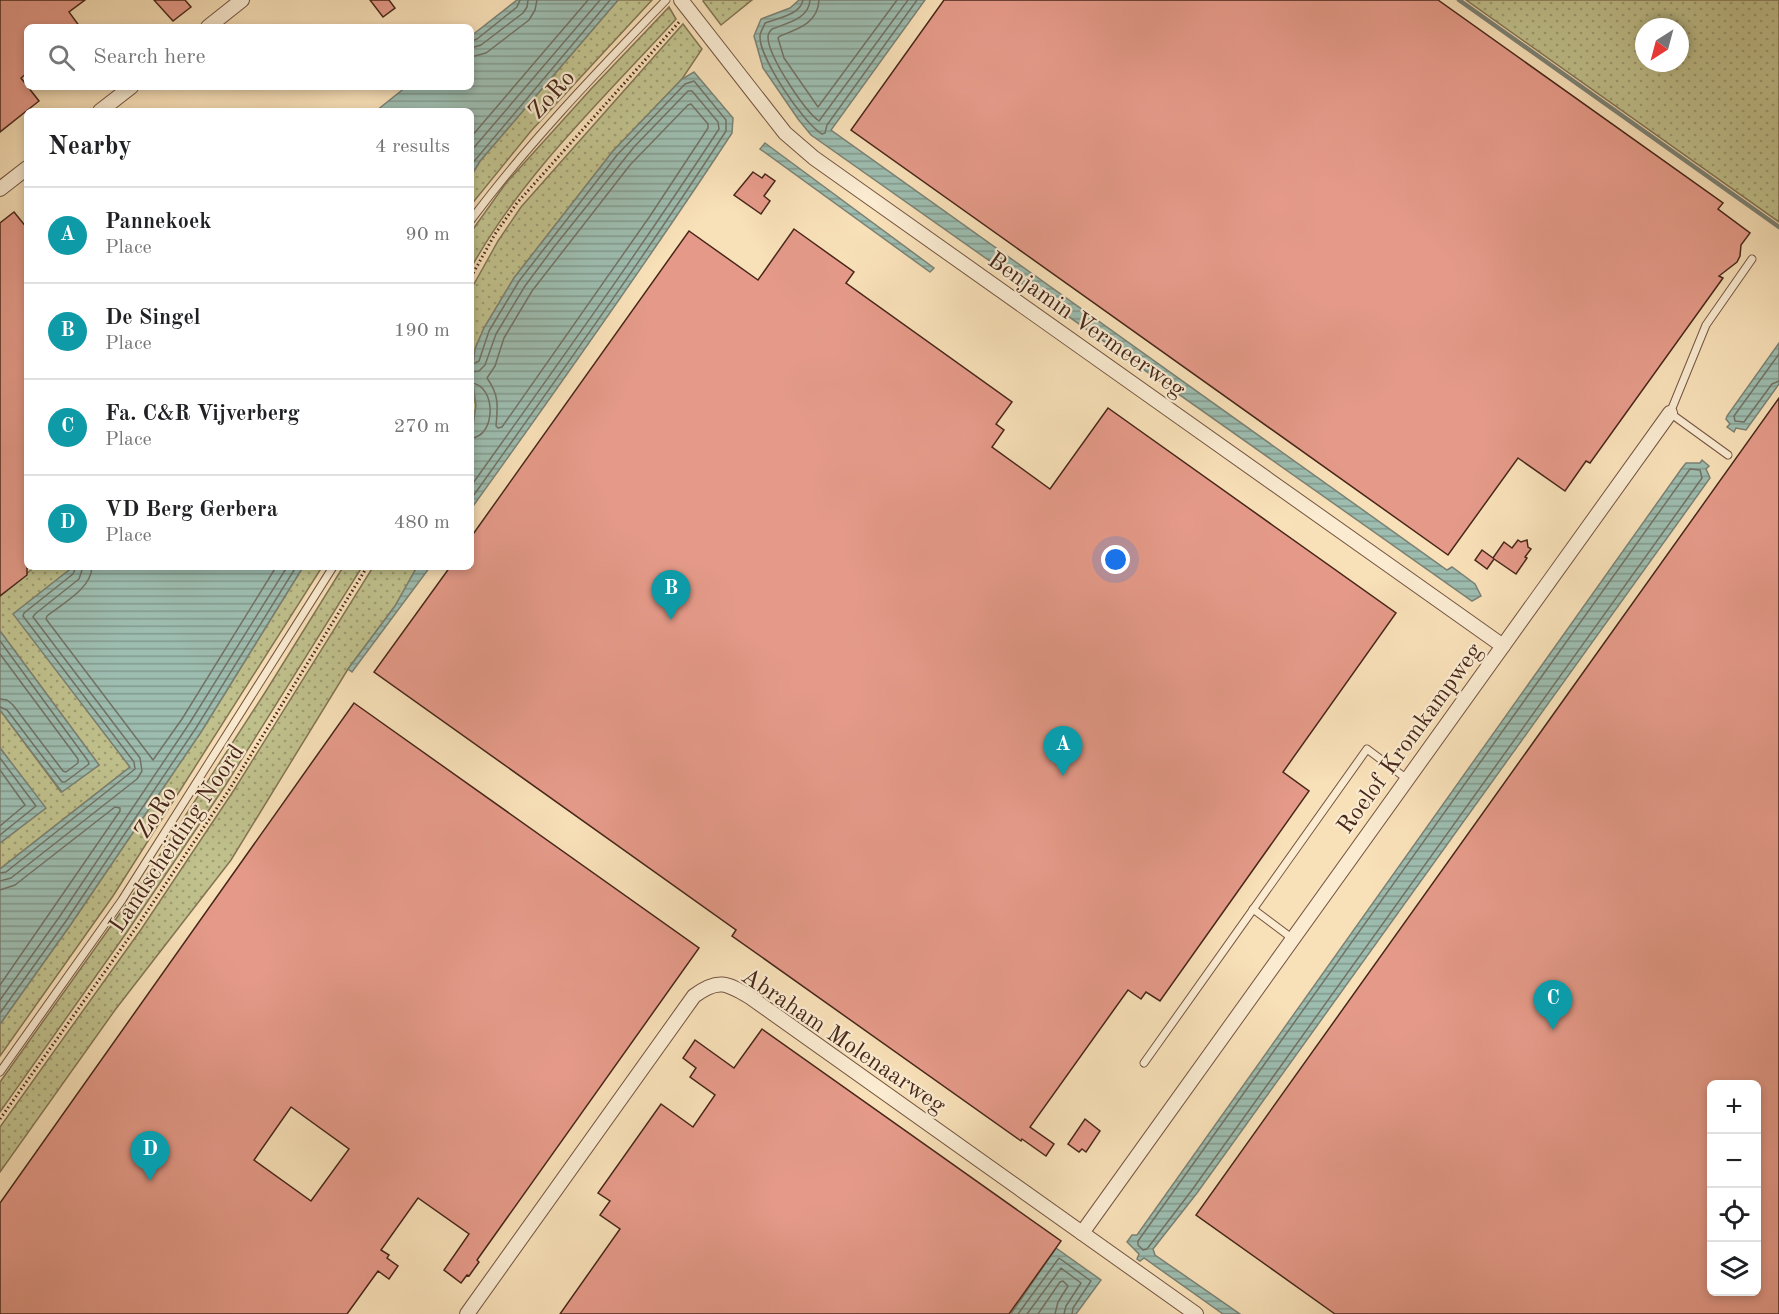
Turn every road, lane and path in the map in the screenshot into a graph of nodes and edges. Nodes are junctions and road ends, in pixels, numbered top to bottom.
1 (242, 0) edge
2 (666, 0) edge
3 (685, 6) edge
4 (212, 24) edge
5 (127, 90) edge
6 (104, 108) edge
7 (24, 170) edge
8 (0, 189) edge
9 (474, 216) edge
10 (1752, 259) dead end
11 (474, 272) edge
12 (1670, 413) junction
13 (1728, 455) dead end
14 (331, 570) edge
15 (365, 570) edge
16 (1503, 646) junction
17 (1407, 779) junction
18 (1253, 909) junction
19 (1293, 939) junction
20 (1144, 1063) dead end
21 (0, 1072) edge
22 (0, 1119) edge
23 (1082, 1233) junction
24 (467, 1314) edge
25 (1196, 1314) edge

1 - 4 street
2 - 9 lane, ZoRo
3 - 11 path
3 - 16 street, Benjamin Vermeerweg
5 - 6 street
7 - 8 street
10 - 12 lane, Roelof Kromkampweg
12 - 13 lane
12 - 16 street, Roelof Kromkampweg
14 - 21 lane, ZoRo
15 - 22 path, Landscheiding Noord
16 - 17 street, Roelof Kromkampweg
17 - 18 lane
17 - 19 street, Roelof Kromkampweg
18 - 19 lane
18 - 20 lane
19 - 23 street, Roelof Kromkampweg
23 - 24 street, Abraham Molenaarweg
23 - 25 street, Abraham Molenaarweg

